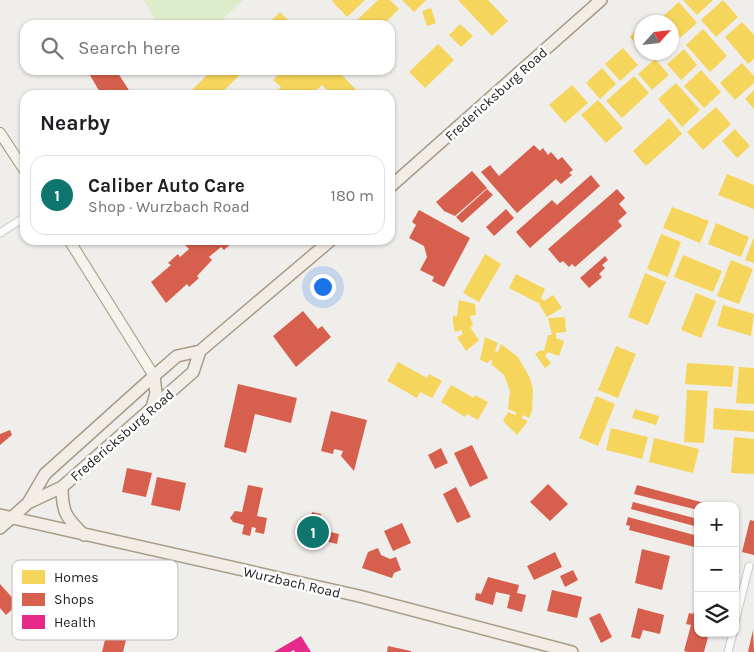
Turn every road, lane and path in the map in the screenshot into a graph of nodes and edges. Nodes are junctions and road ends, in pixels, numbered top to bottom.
1 (601, 0) edge
2 (0, 133) edge
3 (20, 163) edge
4 (395, 183) edge
5 (20, 220) edge
6 (0, 233) edge
7 (72, 245) edge
8 (324, 245) edge
9 (200, 351) junction
10 (154, 376) junction
11 (152, 408) junction
12 (62, 487) junction
13 (28, 503) junction
14 (3, 517) edge
15 (0, 528) edge
16 (84, 535) junction
17 (749, 566) dead end
18 (739, 606) edge
19 (731, 637) edge
20 (572, 652) edge
21 (728, 652) edge

1 - 4 main road, Fredericksburg Road
2 - 3 street
5 - 6 street
7 - 10 street
8 - 9 main road, Fredericksburg Road
9 - 10 main road, Fredericksburg Road
9 - 11 main road, Fredericksburg Road
10 - 11 main road
10 - 13 main road, Fredericksburg Road
11 - 12 main road, Fredericksburg Road
12 - 13 main road, Fredericksburg Road
12 - 16 main road
13 - 14 main road, Fredericksburg Road
14 - 15 main road, Fredericksburg Road
14 - 16 main road, Wurzbach Road
16 - 20 main road, Wurzbach Road
17 - 18 street
19 - 21 street

